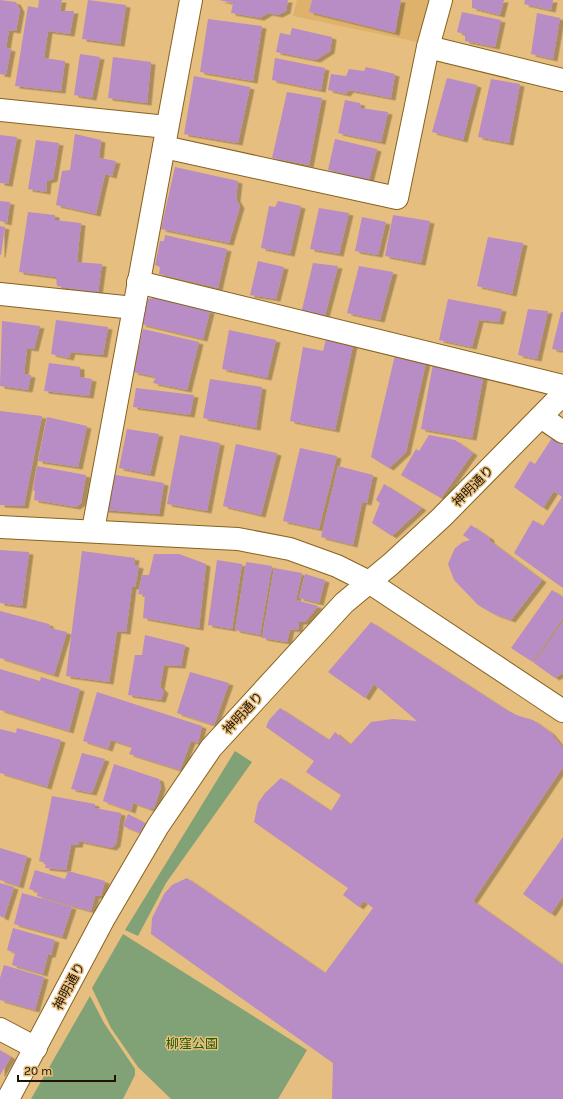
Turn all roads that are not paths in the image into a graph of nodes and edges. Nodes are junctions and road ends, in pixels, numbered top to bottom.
1 (191, 0) edge
2 (441, 0) edge
3 (428, 47) junction
4 (563, 80) edge
5 (0, 110) edge
6 (165, 137) junction
7 (138, 282) junction
8 (0, 294) edge
9 (134, 308) junction
10 (563, 386) edge
11 (563, 394) edge
12 (541, 417) junction
13 (563, 432) edge
14 (0, 527) edge
15 (93, 530) junction
16 (369, 582) junction
17 (560, 702) edge
18 (0, 1028) edge
19 (36, 1048) junction
20 (8, 1099) edge

1 - 6 street
2 - 3 street
3 - 4 street
3 - 6 street
5 - 6 street
6 - 7 street
7 - 9 street
7 - 10 street
8 - 9 street
9 - 15 street
11 - 12 street, 神明通り
12 - 13 street
12 - 16 street, 神明通り
14 - 15 street
15 - 16 street
16 - 17 street
16 - 19 street, 神明通り
18 - 19 street
19 - 20 street, 神明通り

